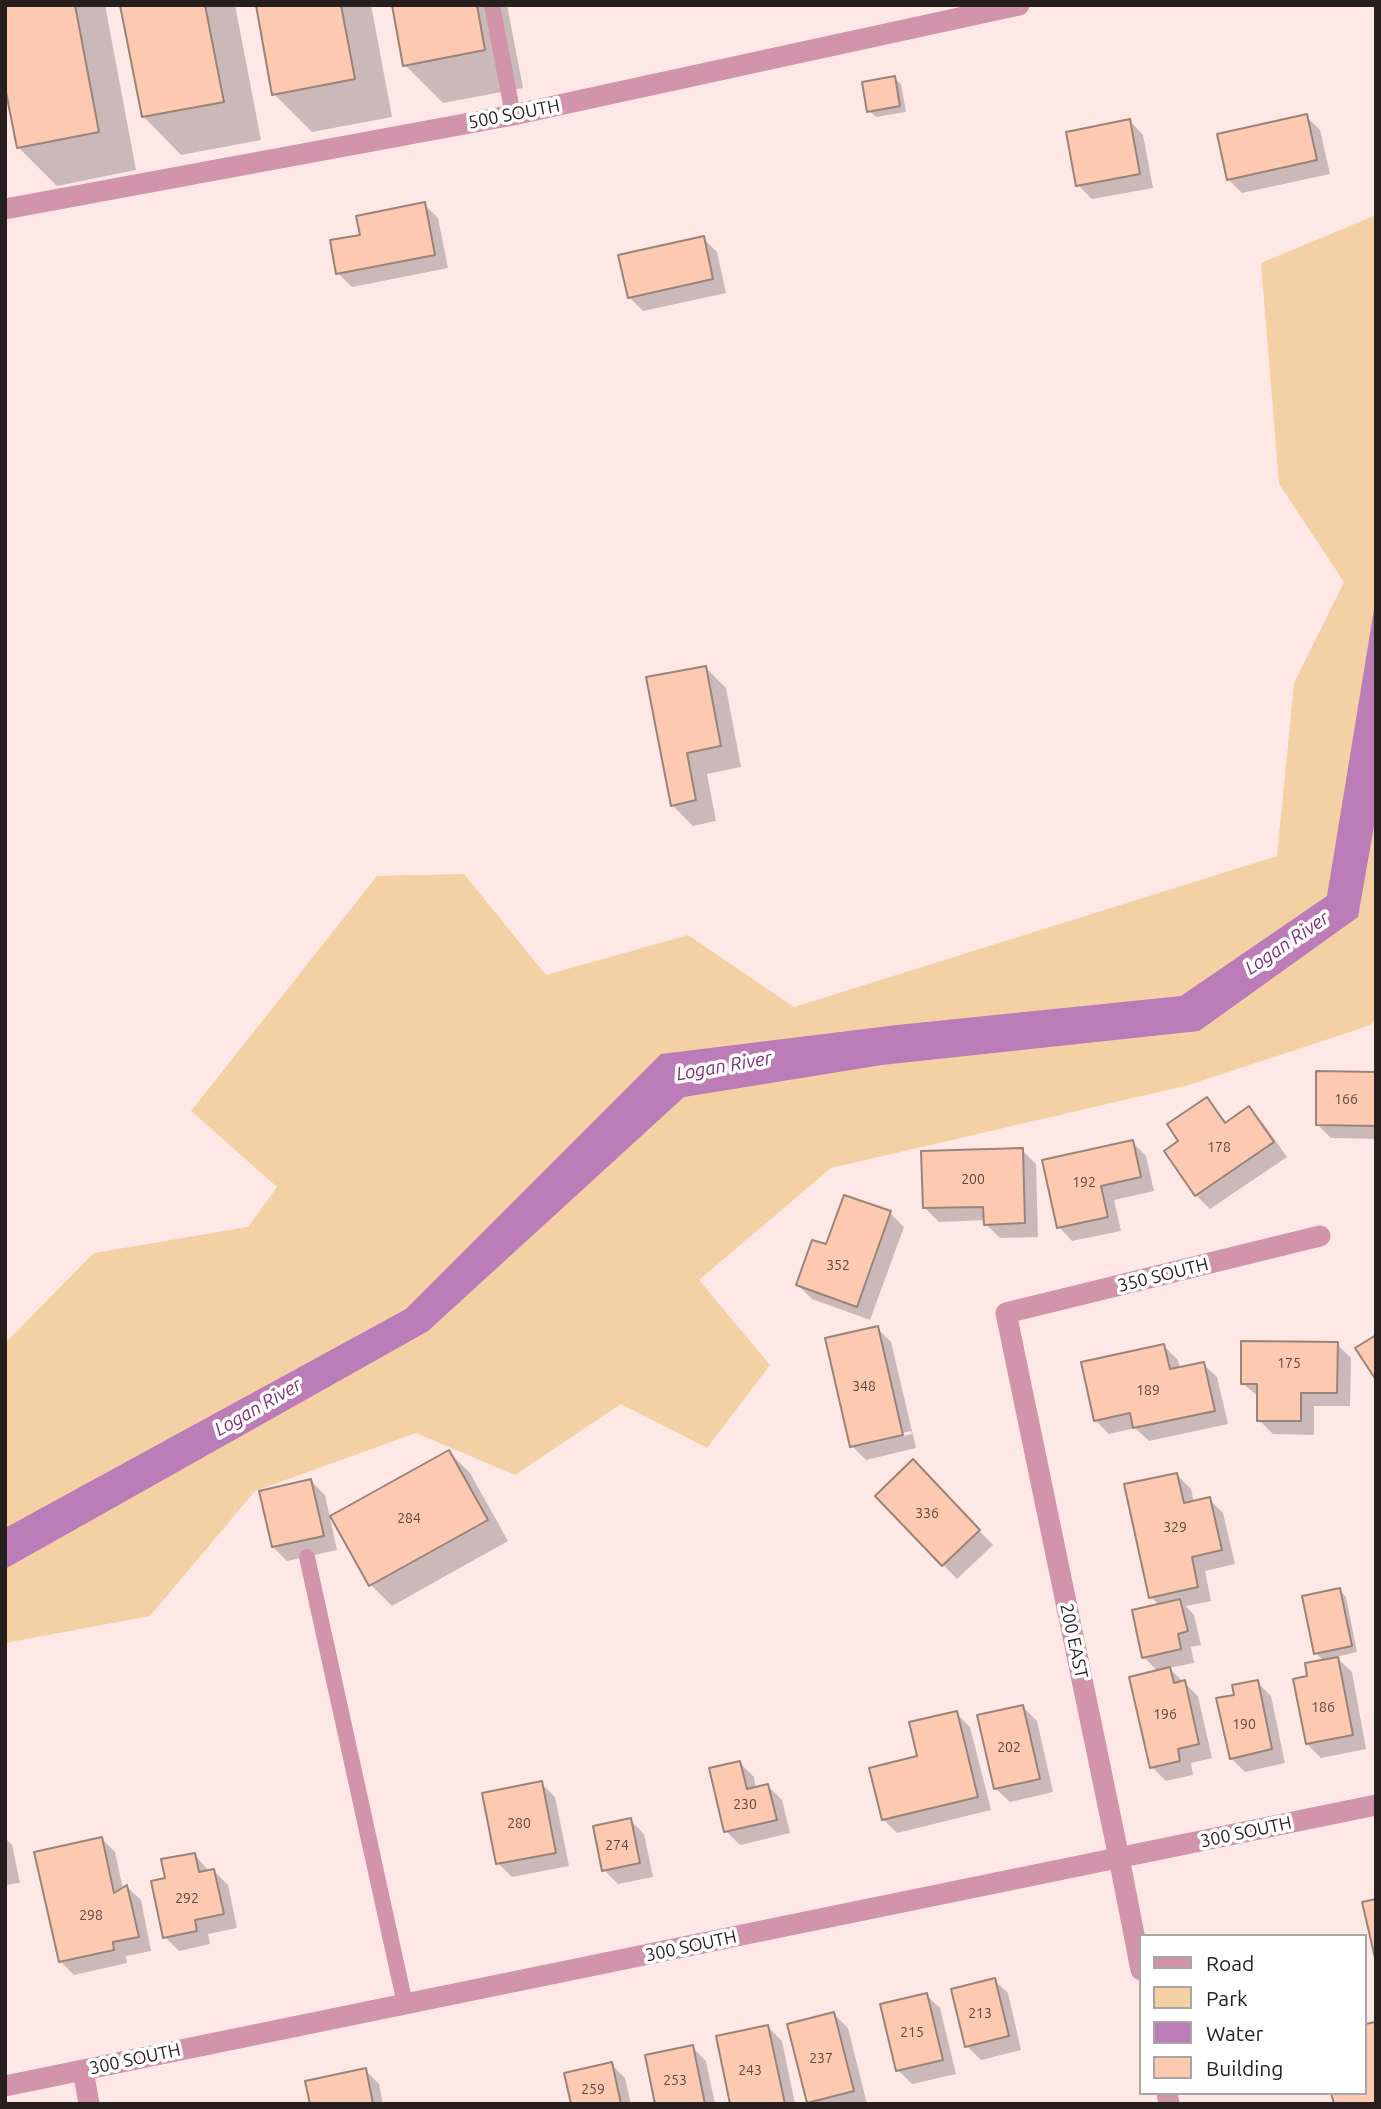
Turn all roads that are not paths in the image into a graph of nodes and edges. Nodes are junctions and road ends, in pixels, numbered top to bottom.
1 (492, 5) edge
2 (1019, 5) edge
3 (513, 115) junction
4 (5, 209) edge
5 (1320, 1236) dead end
6 (1006, 1313) joint
7 (307, 1557) dead end
8 (1376, 1805) edge
9 (1119, 1858) junction
10 (1140, 1965) edge
11 (405, 2004) junction
12 (83, 2070) junction
13 (5, 2086) edge
14 (89, 2104) edge

1 - 3 lane
2 - 3 street, 500 SOUTH
3 - 4 street, 500 SOUTH
5 - 6 street, 350 SOUTH
6 - 9 street, 200 EAST
7 - 11 lane
8 - 9 street, 300 SOUTH
9 - 10 street, 200 EAST
9 - 11 street, 300 SOUTH
11 - 12 street, 300 SOUTH
12 - 13 street, 300 SOUTH
12 - 14 street

